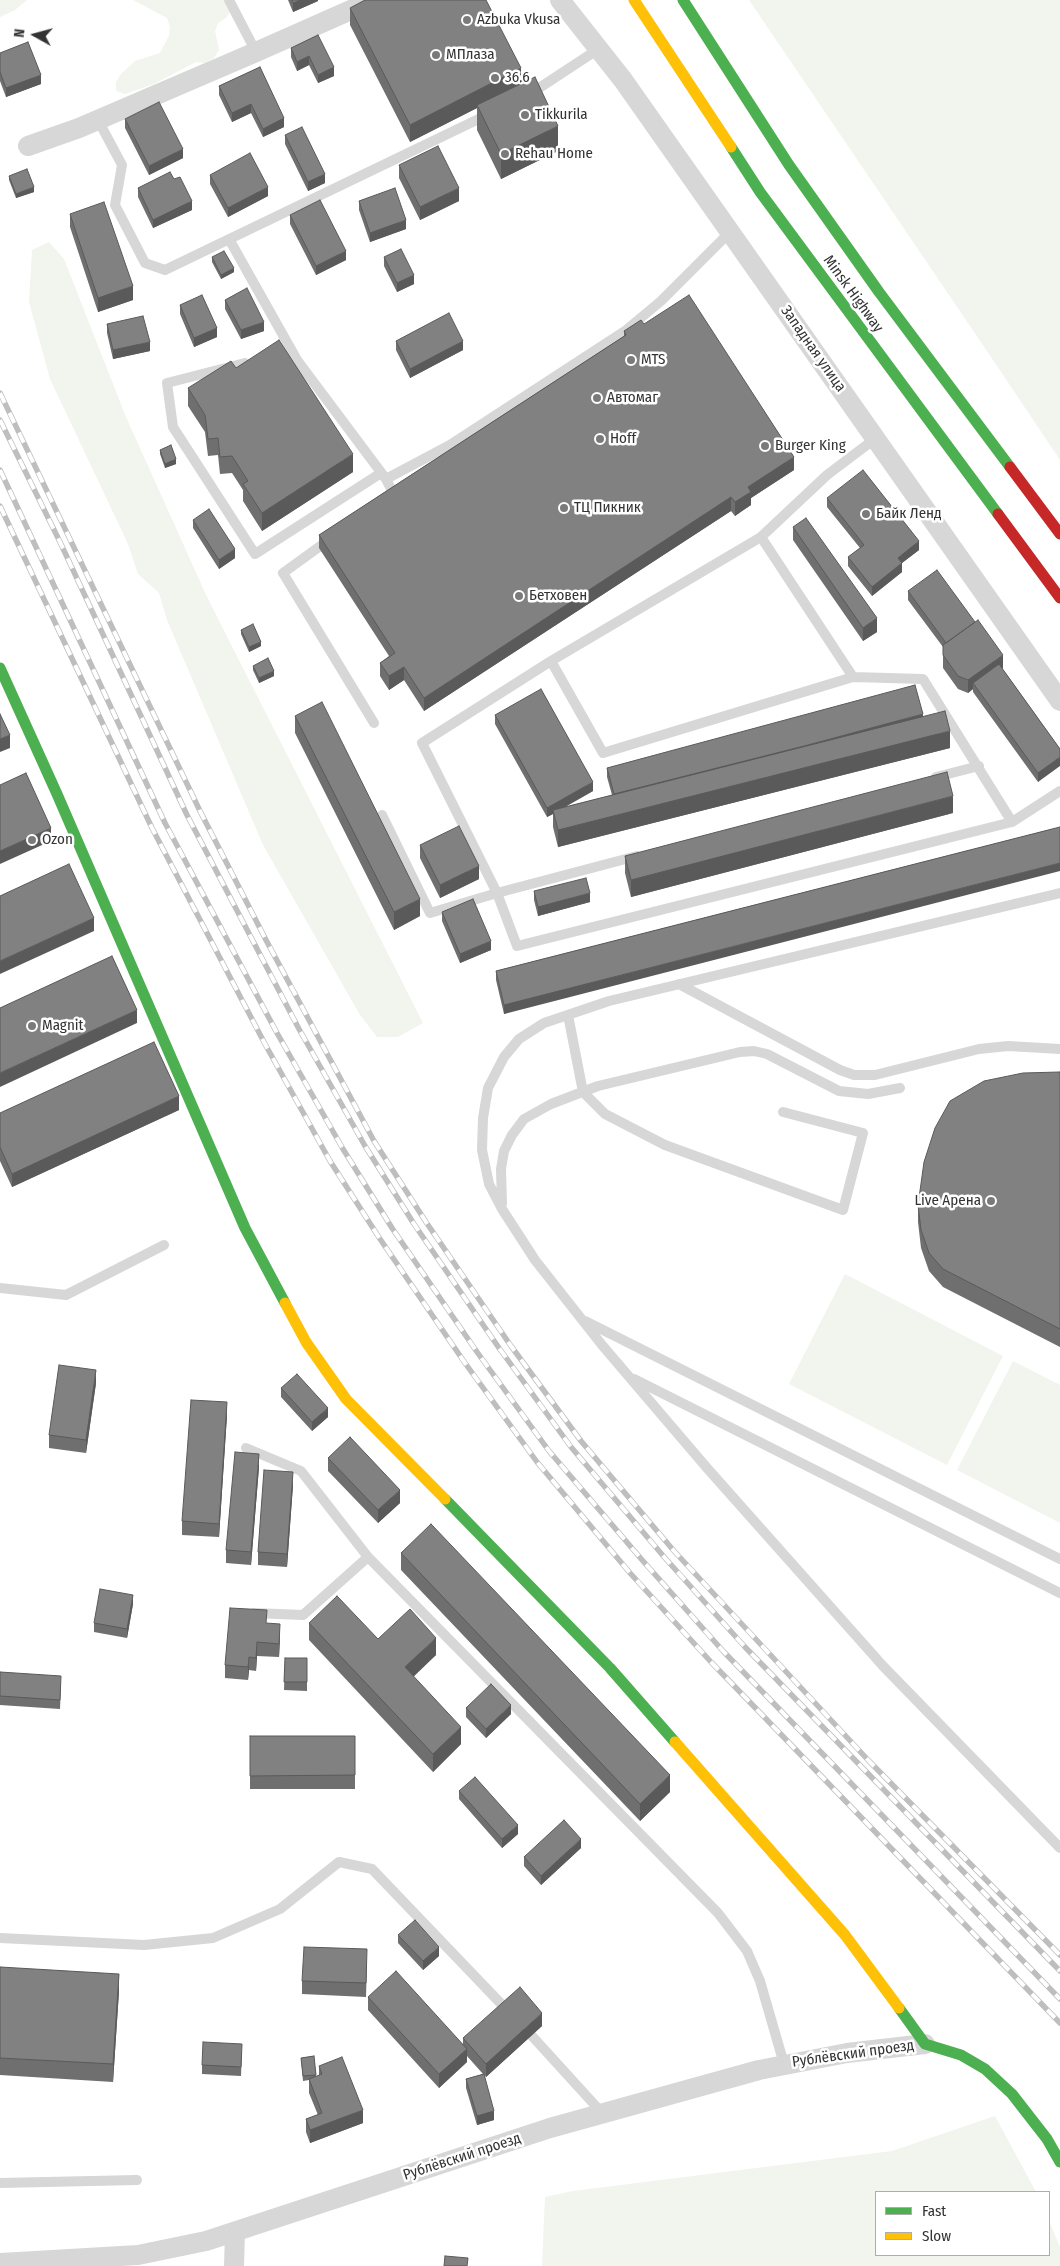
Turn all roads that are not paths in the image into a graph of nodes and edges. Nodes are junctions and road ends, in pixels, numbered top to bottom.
1 (229, 0) edge
2 (369, 0) edge
3 (560, 0) edge
4 (634, 0) edge
5 (683, 0) edge
6 (600, 48) junction
7 (256, 52) junction
8 (520, 100) edge
9 (493, 112) edge
10 (98, 120) junction
11 (28, 146) dead end
12 (730, 232) junction
13 (229, 239) junction
14 (245, 363) edge
15 (876, 438) junction
16 (384, 476) junction
17 (378, 504) edge
18 (338, 533) edge
19 (1060, 534) edge
20 (761, 537) junction
21 (1060, 598) edge
22 (550, 661) junction
23 (0, 668) edge
24 (853, 677) junction
25 (1060, 701) edge
26 (374, 723) dead end
27 (978, 766) junction
28 (930, 779) edge
29 (1060, 791) edge
30 (382, 815) dead end
31 (1012, 822) junction
32 (651, 852) edge
33 (497, 893) junction
34 (1060, 893) edge
35 (679, 984) junction
36 (568, 1015) junction
37 (1060, 1049) edge
38 (900, 1088) dead end
39 (583, 1092) junction
40 (783, 1112) dead end
41 (502, 1210) junction
42 (164, 1245) dead end
43 (0, 1288) edge
44 (582, 1320) junction
45 (629, 1376) junction
46 (246, 1448) dead end
47 (368, 1557) junction
48 (1060, 1559) edge
49 (1060, 1593) edge
50 (240, 1612) edge
51 (1060, 1848) edge
52 (0, 1938) edge
53 (508, 2011) edge
54 (532, 2036) edge
55 (925, 2044) junction
56 (784, 2064) junction
57 (603, 2114) junction
58 (1060, 2162) edge
59 (137, 2180) dead end
60 (0, 2183) edge
61 (235, 2232) junction
62 (0, 2263) edge
63 (234, 2266) edge

1 - 7 lane
2 - 7 street
3 - 6 street, Западная улица
4 - 21 main road, Minsk Highway
5 - 19 main road, Minsk Highway
6 - 8 lane
6 - 12 street, Западная улица
7 - 10 street
9 - 13 lane
10 - 11 street
10 - 13 lane
12 - 15 street, Западная улица
12 - 16 lane
13 - 16 lane
14 - 16 lane
15 - 20 lane
15 - 25 street, Западная улица
16 - 17 lane
18 - 26 lane
20 - 22 lane
20 - 24 lane
22 - 24 lane
22 - 33 lane
23 - 55 main road
24 - 27 lane
27 - 28 lane
27 - 31 lane
29 - 31 lane
30 - 33 lane
31 - 33 lane
32 - 33 lane
34 - 35 lane
35 - 36 lane
35 - 37 lane
36 - 39 lane
36 - 41 lane
38 - 39 lane
39 - 40 lane
39 - 41 lane
41 - 44 lane
42 - 43 lane
44 - 45 lane
44 - 48 lane
45 - 49 lane
45 - 51 lane
46 - 47 lane
47 - 50 lane
47 - 56 lane
52 - 53 lane
54 - 57 lane
55 - 56 street, Рублёвский проезд
55 - 58 main road
56 - 57 street, Рублёвский проезд
57 - 61 street, Рублёвский проезд
59 - 60 lane
61 - 62 street, Рублёвский проезд
61 - 63 street

